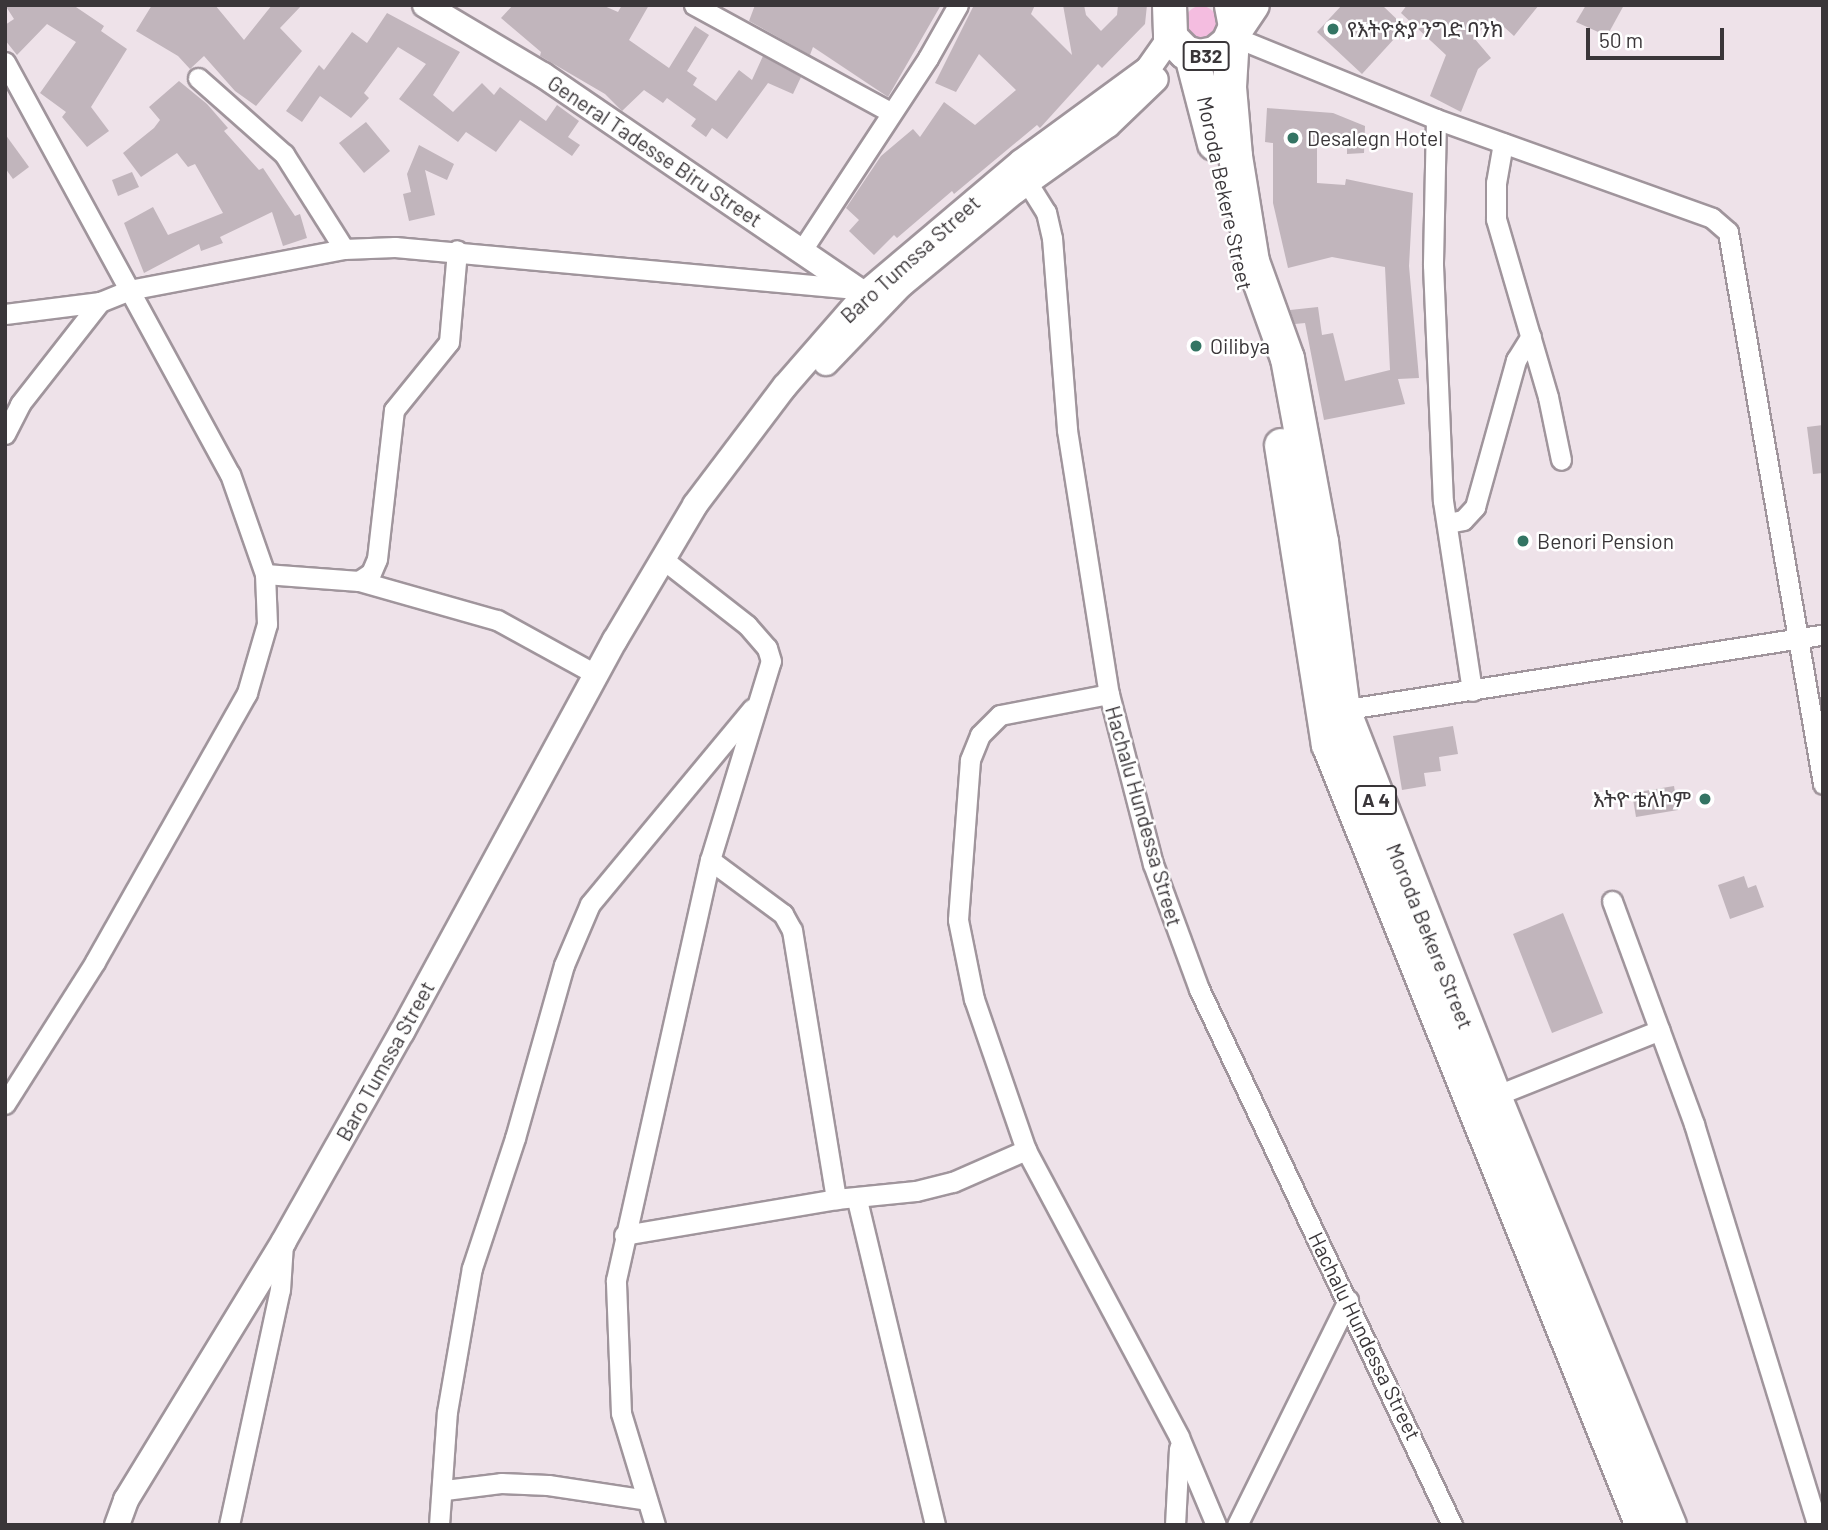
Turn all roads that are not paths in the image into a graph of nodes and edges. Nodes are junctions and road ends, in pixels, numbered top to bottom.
1 (425, 5) edge
2 (694, 5) edge
3 (958, 5) edge
4 (1253, 5) edge
5 (1232, 21) edge
6 (1179, 37) edge
7 (5, 62) edge
8 (198, 78) dead end
9 (890, 112) junction
10 (1436, 119) junction
11 (1503, 143) junction
12 (1027, 182) junction
13 (344, 249) junction
14 (457, 250) junction
15 (802, 250) junction
16 (1244, 263) junction
17 (129, 290) junction
18 (869, 296) junction
19 (100, 302) junction
20 (5, 314) edge
21 (1531, 336) junction
22 (5, 434) edge
23 (1561, 460) dead end
24 (1448, 523) junction
25 (669, 564) junction
26 (265, 574) junction
27 (359, 581) junction
28 (645, 591) junction
29 (1823, 635) edge
30 (1796, 640) junction
31 (597, 675) junction
32 (1472, 691) junction
33 (1109, 694) junction
34 (757, 703) junction
35 (1332, 712) junction
36 (1823, 784) edge
37 (710, 860) junction
38 (1612, 901) dead end
39 (1660, 1030) junction
40 (1482, 1101) junction
41 (5, 1104) edge
42 (1026, 1150) junction
43 (836, 1199) junction
44 (857, 1200) junction
45 (624, 1235) junction
46 (284, 1241) junction
47 (1348, 1300) junction
48 (1179, 1437) junction
49 (445, 1490) junction
50 (647, 1500) junction
51 (117, 1525) edge
52 (229, 1525) edge
53 (439, 1525) edge
54 (655, 1525) edge
55 (935, 1525) edge
56 (1175, 1525) edge
57 (1216, 1525) edge
58 (1237, 1525) edge
59 (1452, 1525) edge
60 (1642, 1525) edge
61 (1670, 1525) edge
62 (1817, 1525) edge

1 - 15 street, General Tadesse Biru Street
2 - 9 street
3 - 9 street
4 - 5 main road, B32
5 - 6 highway, B32
5 - 10 street
5 - 16 highway, Moroda Bekere Street / A 4
6 - 12 street, Baro Tumssa Street
6 - 16 highway, Moroda Bekere Street / A 4
6 - 18 street, Baro Tumssa Street
7 - 17 street
8 - 13 street
9 - 15 street
10 - 11 street
10 - 24 street
11 - 21 street
11 - 30 street
12 - 18 street, Baro Tumssa Street
12 - 33 street, Hachalu Hundessa Street
13 - 14 street
13 - 17 street
14 - 18 street
14 - 27 street
15 - 18 street, General Tadesse Biru Street
16 - 35 highway, Moroda Bekere Street / A 4
17 - 19 street
17 - 26 street
18 - 25 street, Baro Tumssa Street
18 - 28 street, Baro Tumssa Street
19 - 20 street
19 - 22 street
21 - 23 street
21 - 24 street
24 - 32 street
25 - 28 street, Baro Tumssa Street
25 - 34 street
26 - 27 street
26 - 41 street
27 - 31 street
28 - 31 street, Baro Tumssa Street
29 - 30 street
30 - 32 street
30 - 36 street
31 - 46 street, Baro Tumssa Street
32 - 35 street
33 - 42 street
33 - 47 street, Hachalu Hundessa Street
34 - 37 street
34 - 49 street
35 - 40 highway, Moroda Bekere Street / A 4
37 - 43 street
37 - 45 street
38 - 39 street
39 - 40 street
39 - 62 street
40 - 60 highway, Moroda Bekere Street / A 4
40 - 61 highway, Moroda Bekere Street / A 4
42 - 44 street
42 - 48 street
43 - 44 street
43 - 45 street
44 - 55 street
45 - 50 street
46 - 51 street, Baro Tumssa Street
46 - 52 street
47 - 58 street
47 - 59 street, Hachalu Hundessa Street
48 - 56 street
48 - 57 street
49 - 50 street
49 - 53 street
50 - 54 street

